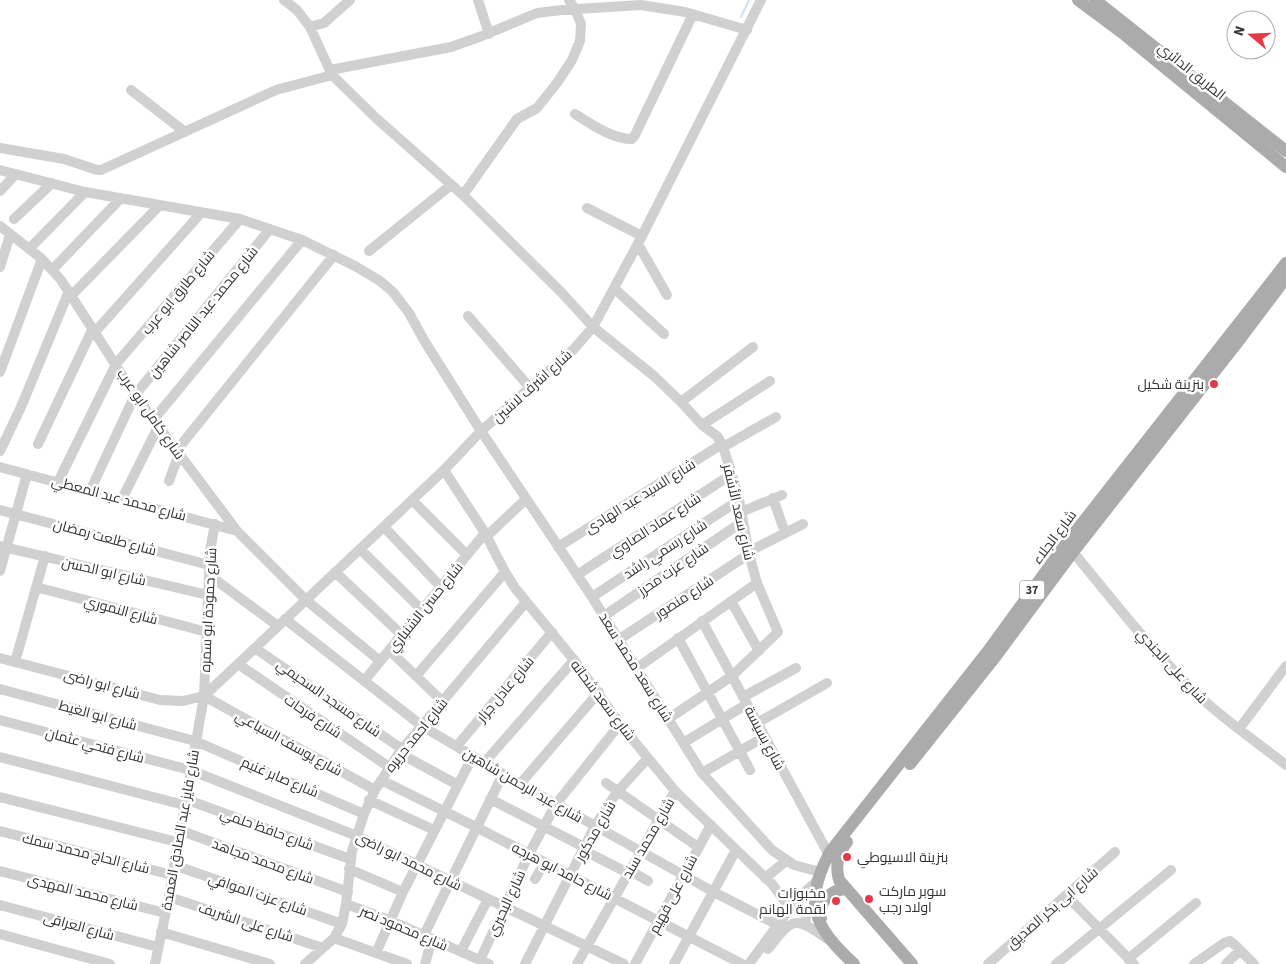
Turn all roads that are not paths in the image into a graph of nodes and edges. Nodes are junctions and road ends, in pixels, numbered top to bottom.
1 (284, 0) edge
2 (350, 0) edge
3 (478, 0) edge
4 (569, 0) edge
5 (761, 0) edge
6 (1078, 0) edge
7 (1095, 0) edge
8 (575, 9) junction
9 (692, 14) junction
10 (310, 27) junction
11 (747, 30) junction
12 (489, 34) junction
13 (331, 73) junction
14 (131, 90) dead end
15 (575, 114) dead end
16 (185, 132) junction
17 (0, 148) edge
18 (1286, 151) edge
19 (1286, 166) edge
20 (0, 170) edge
21 (16, 174) junction
22 (52, 183) junction
23 (452, 185) junction
24 (0, 191) edge
25 (85, 192) junction
26 (463, 195) junction
27 (120, 198) junction
28 (160, 206) junction
29 (587, 208) dead end
30 (201, 213) junction
31 (240, 219) junction
32 (14, 220) dead end
33 (0, 226) edge
34 (270, 229) junction
35 (10, 234) junction
36 (302, 240) junction
37 (640, 240) junction
38 (28, 249) junction
39 (369, 251) dead end
40 (334, 255) junction
41 (42, 259) junction
42 (1286, 263) edge
43 (0, 267) edge
44 (53, 269) junction
45 (1286, 278) edge
46 (615, 289) junction
47 (70, 293) junction
48 (667, 295) dead end
49 (468, 316) dead end
50 (593, 327) junction
51 (94, 330) junction
52 (664, 334) dead end
53 (1233, 340) junction
54 (753, 347) dead end
55 (116, 364) junction
56 (0, 372) edge
57 (770, 381) dead end
58 (530, 388) junction
59 (136, 395) junction
60 (682, 402) junction
61 (776, 417) dead end
62 (157, 422) junction
63 (702, 425) junction
64 (481, 431) junction
65 (38, 444) dead end
66 (722, 446) junction
67 (0, 451) edge
68 (178, 452) junction
69 (0, 467) edge
70 (444, 470) junction
71 (27, 474) junction
72 (732, 474) junction
73 (169, 481) dead end
74 (58, 482) junction
75 (90, 491) junction
76 (122, 499) junction
77 (412, 500) junction
78 (526, 500) junction
79 (739, 500) junction
80 (0, 510) edge
81 (16, 514) junction
82 (742, 517) junction
83 (215, 524) junction
84 (804, 524) dead end
85 (384, 527) junction
86 (237, 530) junction
87 (785, 533) junction
88 (486, 534) junction
89 (3, 546) edge
90 (558, 547) junction
91 (360, 549) junction
92 (1073, 552) junction
93 (748, 553) junction
94 (467, 555) junction
95 (45, 556) junction
96 (209, 570) junction
97 (0, 571) edge
98 (335, 572) junction
99 (505, 572) junction
100 (577, 575) junction
101 (757, 583) junction
102 (36, 587) junction
103 (441, 587) junction
104 (208, 595) junction
105 (592, 597) junction
106 (306, 600) junction
107 (731, 601) junction
108 (526, 602) junction
109 (422, 610) junction
110 (604, 616) junction
111 (702, 622) junction
112 (281, 623) junction
113 (207, 632) junction
114 (552, 632) junction
115 (402, 635) junction
116 (678, 638) junction
117 (618, 640) junction
118 (255, 648) junction
119 (389, 650) junction
120 (759, 651) junction
121 (0, 658) edge
122 (574, 660) junction
123 (380, 661) junction
124 (15, 662) junction
125 (238, 664) junction
126 (1286, 666) edge
127 (636, 668) junction
128 (796, 668) dead end
129 (416, 676) junction
130 (732, 676) junction
131 (1283, 677) edge
132 (364, 681) junction
133 (828, 684) dead end
134 (0, 690) edge
135 (598, 692) junction
136 (708, 693) junction
137 (204, 696) junction
138 (442, 701) junction
139 (745, 701) junction
140 (668, 719) junction
141 (722, 719) junction
142 (0, 720) edge
143 (757, 723) junction
144 (620, 724) junction
145 (422, 726) junction
146 (1239, 729) junction
147 (929, 733) junction
148 (764, 737) junction
149 (195, 740) junction
150 (683, 742) junction
151 (457, 746) junction
152 (400, 751) junction
153 (739, 752) junction
154 (473, 756) junction
155 (0, 758) edge
156 (648, 758) junction
157 (484, 762) junction
158 (1286, 765) edge
159 (389, 767) junction
160 (190, 770) junction
161 (750, 770) dead end
162 (702, 773) junction
163 (503, 774) junction
164 (381, 780) junction
165 (606, 783) dead end
166 (520, 784) junction
167 (458, 785) junction
168 (374, 790) junction
169 (675, 790) junction
170 (617, 792) junction
171 (0, 797) edge
172 (490, 799) junction
173 (369, 800) junction
174 (184, 802) junction
175 (556, 804) junction
176 (444, 810) junction
177 (364, 814) junction
178 (658, 820) junction
179 (711, 825) junction
180 (543, 826) junction
181 (595, 826) junction
182 (476, 827) junction
183 (179, 830) junction
184 (434, 830) junction
185 (0, 831) edge
186 (357, 836) junction
187 (177, 842) junction
188 (698, 847) junction
189 (584, 848) junction
190 (736, 850) junction
191 (640, 851) junction
192 (1115, 852) dead end
193 (529, 854) junction
194 (828, 855) junction
195 (786, 861) junction
196 (545, 862) junction
197 (350, 864) junction
198 (416, 864) junction
199 (0, 870) edge
200 (173, 870) junction
201 (1172, 870) dead end
202 (628, 872) junction
203 (570, 875) junction
204 (684, 875) junction
205 (818, 877) junction
206 (765, 878) junction
207 (535, 879) dead end
208 (450, 881) junction
209 (648, 881) dead end
210 (846, 889) junction
211 (712, 891) junction
212 (348, 892) junction
213 (403, 892) junction
214 (169, 896) junction
215 (1067, 896) junction
216 (614, 898) junction
217 (488, 899) junction
218 (1196, 903) dead end
219 (346, 904) junction
220 (0, 905) edge
221 (503, 907) junction
222 (792, 907) junction
223 (165, 913) junction
224 (389, 920) junction
225 (658, 921) junction
226 (342, 924) junction
227 (805, 924) junction
228 (778, 925) junction
229 (543, 926) junction
230 (1100, 929) junction
231 (161, 932) junction
232 (0, 934) edge
233 (826, 935) junction
234 (428, 937) junction
235 (689, 937) junction
236 (334, 938) junction
237 (587, 946) junction
238 (158, 947) junction
239 (323, 948) junction
240 (1240, 950) junction
241 (461, 952) junction
242 (376, 953) junction
243 (308, 962) edge
244 (484, 962) edge
245 (1131, 962) edge
246 (110, 964) edge
247 (155, 964) edge
248 (270, 964) edge
249 (321, 964) edge
250 (407, 964) edge
251 (425, 964) edge
252 (525, 964) edge
253 (577, 964) edge
254 (624, 964) edge
255 (635, 964) edge
256 (674, 964) edge
257 (742, 964) edge
258 (749, 964) edge
259 (757, 964) edge
260 (854, 964) edge
261 (912, 964) edge
262 (988, 964) edge
263 (1056, 964) edge
264 (1195, 964) edge
265 (1226, 964) edge
266 (1254, 964) edge

1 - 10 street
2 - 10 street
3 - 12 street
4 - 8 street
5 - 11 street, شارع اشرف لاشين
6 - 19 main road, الطريق الدائري
7 - 18 main road, الطريق الدائري
8 - 9 street
8 - 12 street
8 - 26 street
9 - 11 street
9 - 15 street
10 - 13 street
11 - 37 street, شارع اشرف لاشين
12 - 13 street
13 - 16 street
13 - 23 street, شارع سعد الأشقر
14 - 16 street
16 - 17 street
20 - 21 street, شارع سعد محمد سعد
21 - 22 street, شارع سعد محمد سعد
21 - 24 street
22 - 25 street, شارع سعد محمد سعد
22 - 32 street
23 - 26 street, شارع سعد الأشقر
23 - 39 street
25 - 27 street, شارع سعد محمد سعد
25 - 38 street
26 - 50 street, شارع سعد الأشقر
27 - 28 street, شارع سعد محمد سعد
27 - 44 street
28 - 30 street, شارع سعد محمد سعد
28 - 47 street
29 - 37 street
30 - 31 street, شارع سعد محمد سعد
30 - 51 street
31 - 34 street, شارع سعد محمد سعد
31 - 55 street, شارع طارق ابو عرب
33 - 35 street, شارع كامل ابو عرب
34 - 36 street, شارع سعد محمد سعد
34 - 59 street, شارع محمد عبد الناصر شاهين
35 - 38 street, شارع كامل ابو عرب
35 - 43 street
36 - 40 street, شارع سعد محمد سعد
36 - 62 street
37 - 46 street, شارع اشرف لاشين
37 - 48 street
38 - 41 street, شارع كامل ابو عرب
40 - 64 street, شارع سعد محمد سعد
40 - 68 street
41 - 44 street, شارع كامل ابو عرب
41 - 56 street
42 - 53 main road, شارع الجلاء / 37
44 - 47 street, شارع كامل ابو عرب
45 - 53 main road, شارع الجلاء / 37
46 - 50 street, شارع اشرف لاشين
46 - 52 street
47 - 51 street, شارع كامل ابو عرب
47 - 67 street
49 - 58 street
50 - 58 street, شارع اشرف لاشين
50 - 60 street, شارع سعد الأشقر
51 - 55 street, شارع كامل ابو عرب
51 - 65 street
53 - 92 main road, شارع الجلاء / 37
53 - 147 main road, شارع الجلاء / 37
54 - 60 street
55 - 59 street, شارع كامل ابو عرب
55 - 74 street, شارع طارق ابو عرب
57 - 63 street
58 - 64 street, شارع اشرف لاشين
59 - 62 street, شارع كامل ابو عرب
59 - 75 street, شارع محمد عبد الناصر شاهين
60 - 63 street, شارع سعد الأشقر
61 - 66 street, شارع السيد عبد الهادى
62 - 68 street, شارع كامل ابو عرب
62 - 76 street
63 - 66 street, شارع سعد الأشقر
64 - 70 street, شارع اشرف لاشين
64 - 78 street, شارع سعد محمد سعد
66 - 72 street, شارع سعد الأشقر
66 - 90 street, شارع السيد عبد الهادى
68 - 73 street
68 - 86 street, شارع كامل ابو عرب
69 - 71 street, شارع محمد عبد المعطي
70 - 77 street, شارع اشرف لاشين
70 - 88 street, شارع سعد شحاته
71 - 74 street, شارع محمد عبد المعطي
71 - 81 street
72 - 79 street, شارع سعد الأشقر
72 - 100 street, شارع عماد الصاوي
74 - 75 street, شارع محمد عبد المعطي
75 - 76 street, شارع محمد عبد المعطي
76 - 83 street, شارع محمد عبد المعطي
77 - 85 street, شارع اشرف لاشين
77 - 94 street
78 - 88 street, شارع حسن الشنباري
78 - 90 street, شارع سعد محمد سعد
79 - 82 street, شارع سعد الأشقر
79 - 105 street, شارع رسمي راشد
80 - 81 street, شارع طلعت رمضان
81 - 89 street
81 - 96 street, شارع طلعت رمضان
82 - 87 street, شارع عزت محرز
82 - 93 street, شارع سعد الأشقر
82 - 110 street, شارع عزت محرز
83 - 86 street, شارع محمد عبد المعطي
83 - 96 street, شارع حمودة ابو سمره
84 - 87 street, شارع منصور
85 - 91 street, شارع اشرف لاشين
85 - 103 street
86 - 106 street, شارع كامل ابو عرب
87 - 93 street, شارع منصور
88 - 94 street, شارع حسن الشنباري
88 - 99 street, شارع سعد شحاته
89 - 95 street, شارع ابو الحسن
89 - 97 street
90 - 100 street, شارع سعد محمد سعد
91 - 98 street, شارع اشرف لاشين
91 - 109 street
92 - 146 street, شارع على الجندي
92 - 147 main road, شارع الجلاء / 37
93 - 101 street, شارع سعد الأشقر
93 - 117 street, شارع منصور
94 - 103 street, شارع حسن الشنباري
95 - 102 street
95 - 104 street, شارع ابو الحسن
96 - 104 street, شارع حمودة ابو سمره
96 - 112 street, شارع عبد الرحمن شاهين
98 - 106 street, شارع اشرف لاشين
98 - 115 street
99 - 108 street, شارع سعد شحاته
99 - 129 street
100 - 105 street, شارع سعد محمد سعد
101 - 107 street
101 - 120 street, شارع سعد الأشقر
102 - 113 street, شارع النموري
102 - 124 street
103 - 109 street, شارع حسن الشنباري
104 - 113 street, شارع حمودة ابو سمره
105 - 110 street, شارع سعد محمد سعد
106 - 112 street, شارع اشرف لاشين
106 - 123 street, شارع كامل ابو عرب
107 - 111 street
107 - 120 street
108 - 114 street, شارع سعد شحاته
108 - 138 street, شارع احمد حريره
109 - 115 street, شارع حسن الشنباري
110 - 117 street, شارع سعد محمد سعد
111 - 116 street
111 - 130 street, شارع بسيسة
112 - 118 street, شارع اشرف لاشين
112 - 132 street, شارع عبد الرحمن شاهين
113 - 137 street, شارع حمودة ابو سمره
114 - 122 street, شارع سعد شحاته
114 - 151 street, شارع عادل جزار
115 - 119 street, شارع حسن الشنباري
116 - 127 street
116 - 136 street
117 - 127 street, شارع سعد محمد سعد
118 - 125 street, شارع اشرف لاشين
118 - 152 street, شارع مسجد السحيمي
119 - 123 street, شارع حسن الشنباري
119 - 129 street
120 - 130 street
121 - 124 street, شارع ابو راضى
122 - 135 street, شارع سعد شحاته
122 - 157 street
123 - 132 street, شارع حسن الشنباري
124 - 137 street, شارع ابو راضى
125 - 137 street, شارع اشرف لاشين
125 - 159 street, شارع فرحات
126 - 131 street
127 - 140 street, شارع سعد محمد سعد
128 - 139 street
129 - 138 street
130 - 136 street
130 - 139 street, شارع بسيسة
131 - 146 street
132 - 145 street, شارع عبد الرحمن شاهين
133 - 143 street
134 - 149 street, شارع ابو الغيط
135 - 144 street, شارع سعد شحاته
135 - 166 street
136 - 140 street
136 - 141 street
137 - 149 street, شارع فايز عبد الصادق العمدة
137 - 168 street, شارع يوسف السباعي
138 - 145 street, شارع احمد حريره
139 - 141 street
139 - 143 street, شارع بسيسة
140 - 150 street, شارع سعد محمد سعد
141 - 150 street
141 - 153 street
142 - 160 street, شارع فتحي عثمان
143 - 148 street, شارع بسيسة
144 - 156 street, شارع سعد شحاته
144 - 175 street, شارع البحيري
145 - 151 street, شارع عبد الرحمن شاهين
145 - 152 street, شارع احمد حريره
146 - 158 street, شارع على الجندي
147 - 194 main road, شارع الجلاء / 37
147 - 210 main road, شارع الجلاء / 37
148 - 153 street
148 - 194 street, شارع بسيسة
149 - 160 street, شارع فايز عبد الصادق العمدة
149 - 177 street, شارع صابر غنيم
150 - 162 street, شارع سعد محمد سعد
151 - 154 street, شارع عبد الرحمن شاهين
152 - 159 street, شارع احمد حريره
152 - 167 street, شارع مسجد السحيمي
153 - 161 street
153 - 162 street
154 - 157 street, شارع عبد الرحمن شاهين
154 - 167 street
155 - 174 street, شارع حافظ حلمي
156 - 169 street, شارع سعد شحاته
156 - 170 street, شارع مدكور
157 - 163 street, شارع عبد الرحمن شاهين
159 - 164 street, شارع احمد حريره
160 - 174 street, شارع فايز عبد الصادق العمدة
160 - 186 street, شارع محمد ابو راضى
162 - 195 street, شارع سعد محمد سعد
163 - 166 street, شارع عبد الرحمن شاهين
163 - 172 street
164 - 168 street, شارع احمد حريره
164 - 176 street, شارع حامد ابو هرجه
165 - 170 street
166 - 175 street, شارع عبد الرحمن شاهين
167 - 176 street
168 - 173 street, شارع احمد حريره
169 - 178 street, شارع محمد سند
169 - 179 street, شارع سعد شحاته
170 - 178 street
170 - 181 street, شارع مدكور
171 - 187 street
172 - 180 street
172 - 182 street
173 - 177 street, شارع احمد حريره
173 - 184 street
174 - 183 street, شارع فايز عبد الصادق العمدة
174 - 197 street, شارع حافظ حلمي
175 - 180 street, شارع البحيري
175 - 181 street, شارع عبد الرحمن شاهين
176 - 182 street, شارع حامد ابو هرجه
176 - 184 street
177 - 186 street, شارع احمد حريره
178 - 188 street
178 - 191 street, شارع محمد سند
179 - 188 street, شارع على فهيم
179 - 190 street, شارع سعد شحاته
180 - 189 street
180 - 193 street, شارع البحيري
181 - 189 street, شارع مدكور
181 - 191 street, شارع عبد الرحمن شاهين
182 - 193 street, شارع حامد ابو هرجه
182 - 208 street
183 - 187 street, شارع فايز عبد الصادق العمدة
183 - 212 street, شارع محمد مجاهد
184 - 198 street
185 - 200 street, شارع الحاج محمد سمك
186 - 197 street, شارع احمد حريره
186 - 198 street, شارع محمد ابو راضى
187 - 200 street, شارع فايز عبد الصادق العمدة
188 - 204 street, شارع على فهيم
189 - 202 street
189 - 203 street, شارع مدكور
190 - 206 street, شارع سعد شحاته
190 - 211 street
191 - 202 street, شارع محمد سند
191 - 204 street, شارع عبد الرحمن شاهين
192 - 215 street, شارع ابى بكر الصديق
193 - 196 street, شارع حامد ابو هرجه
193 - 221 street, شارع البحيري
194 - 205 main road, شارع الجلاء / 37
195 - 205 street, شارع سعد محمد سعد
195 - 206 street
196 - 203 street, شارع حامد ابو هرجه
196 - 207 street
197 - 212 street, شارع احمد حريره
197 - 213 street, شارع حافظ حلمي
198 - 208 street, شارع محمد ابو راضى
198 - 213 street
199 - 223 street, شارع محمد المهدى
200 - 214 street, شارع فايز عبد الصادق العمدة
200 - 226 street, شارع عزت الموافي
201 - 230 street
202 - 209 street
202 - 216 street, شارع محمد سند
203 - 216 street, شارع حامد ابو هرجه
203 - 229 street, شارع مدكور
204 - 211 street, شارع عبد الرحمن شاهين
204 - 225 street, شارع على فهيم
205 - 222 street, شارع الجلاء
205 - 233 main road, شارع الجلاء / 37
206 - 222 street, شارع سعد شحاته
208 - 217 street, شارع محمد ابو راضى
208 - 234 street
210 - 233 main road
210 - 261 main road, 37
211 - 228 street, شارع عبد الرحمن شاهين
211 - 235 street
212 - 219 street, شارع احمد حريره
213 - 224 street
214 - 223 street, شارع فايز عبد الصادق العمدة
214 - 239 street, شارع على الشريف
215 - 230 street
215 - 262 street, شارع ابى بكر الصديق
216 - 225 street, شارع حامد ابو هرجه
216 - 237 street, شارع محمد سند
217 - 221 street, شارع محمد ابو راضى
217 - 241 street
218 - 245 street
219 - 224 street, شارع محمود نصر
219 - 226 street, شارع احمد حريره
220 - 238 street, شارع العراقى
221 - 229 street, شارع محمد ابو راضى
221 - 244 street, شارع البحيري
222 - 227 street, شارع سعد شحاته
222 - 228 street, شارع الجلاء
223 - 231 street, شارع فايز عبد الصادق العمدة
224 - 234 street, شارع محمود نصر
224 - 242 street
225 - 235 street, شارع حامد ابو هرجه
225 - 255 street, شارع على فهيم
226 - 236 street, شارع احمد حريره
227 - 233 street
227 - 259 street
228 - 258 street, شارع الجلاء
229 - 237 street, شارع محمد ابو راضى
229 - 252 street, شارع مدكور
230 - 245 street
230 - 263 street
231 - 238 street, شارع فايز عبد الصادق العمدة
231 - 248 street
232 - 246 street
233 - 260 main road, 37
234 - 241 street, شارع محمود نصر
234 - 251 street
235 - 256 street
235 - 257 street, شارع حامد ابو هرجه
236 - 239 street, شارع احمد حريره
236 - 242 street
237 - 253 street, شارع محمد سند
237 - 254 street, شارع محمد ابو راضى
238 - 247 street, شارع فايز عبد الصادق العمدة
239 - 243 street, شارع احمد حريره
240 - 264 street
240 - 265 street
240 - 266 street
241 - 244 street, شارع محمود نصر
242 - 250 street
243 - 249 street

